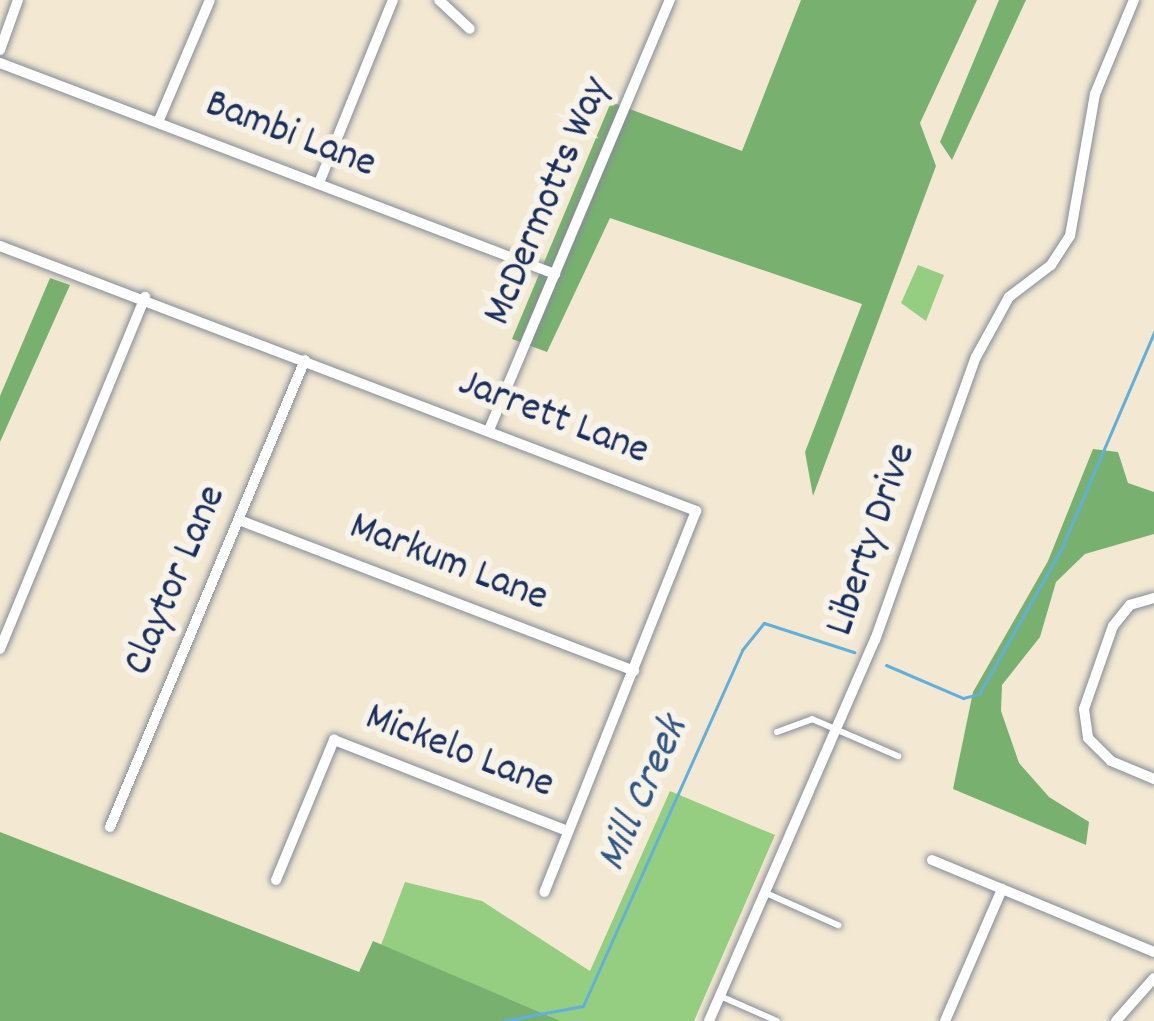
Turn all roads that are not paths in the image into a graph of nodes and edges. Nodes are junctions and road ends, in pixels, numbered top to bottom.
1 (18, 0) edge
2 (210, 0) edge
3 (393, 0) edge
4 (439, 0) edge
5 (670, 0) edge
6 (1134, 0) edge
7 (470, 29) dead end
8 (0, 50) edge
9 (0, 63) edge
10 (159, 120) junction
11 (319, 182) junction
12 (0, 246) edge
13 (555, 274) junction
14 (145, 297) junction
15 (304, 360) junction
16 (489, 430) junction
17 (239, 520) junction
18 (1154, 598) edge
19 (0, 649) edge
20 (634, 670) junction
21 (838, 727) junction
22 (777, 732) dead end
23 (898, 756) dead end
24 (1154, 779) edge
25 (110, 827) dead end
26 (568, 831) junction
27 (932, 860) dead end
28 (276, 880) dead end
29 (1002, 889) junction
30 (544, 892) dead end
31 (768, 894) junction
32 (838, 925) dead end
33 (1154, 952) edge
34 (1154, 978) edge
35 (720, 996) junction
36 (713, 1020) edge
37 (777, 1021) edge
38 (946, 1021) edge
39 (1116, 1021) edge

1 - 8 street
2 - 10 street
3 - 11 street
4 - 7 street
5 - 13 street, McDermotts Way
6 - 21 street, Liberty Drive
9 - 10 street, Bambi Lane
10 - 11 street, Bambi Lane
11 - 13 street, Bambi Lane
12 - 14 street, Jarrett Lane
13 - 16 street, McDermotts Way
14 - 15 street, Jarrett Lane
14 - 19 street
15 - 16 street, Jarrett Lane
15 - 17 street, Claytor Lane
16 - 20 street, Jarrett Lane
17 - 20 street, Markum Lane
17 - 25 street, Claytor Lane
18 - 24 street
20 - 26 street, Jarrett Lane
21 - 22 lane
21 - 23 lane
21 - 31 street, Liberty Drive
26 - 28 street, Mickelo Lane
26 - 30 street, Jarrett Lane
27 - 29 street
29 - 33 street
29 - 38 street
31 - 32 lane
31 - 35 street, Liberty Drive
34 - 39 street
35 - 36 street, Liberty Drive
35 - 37 lane

